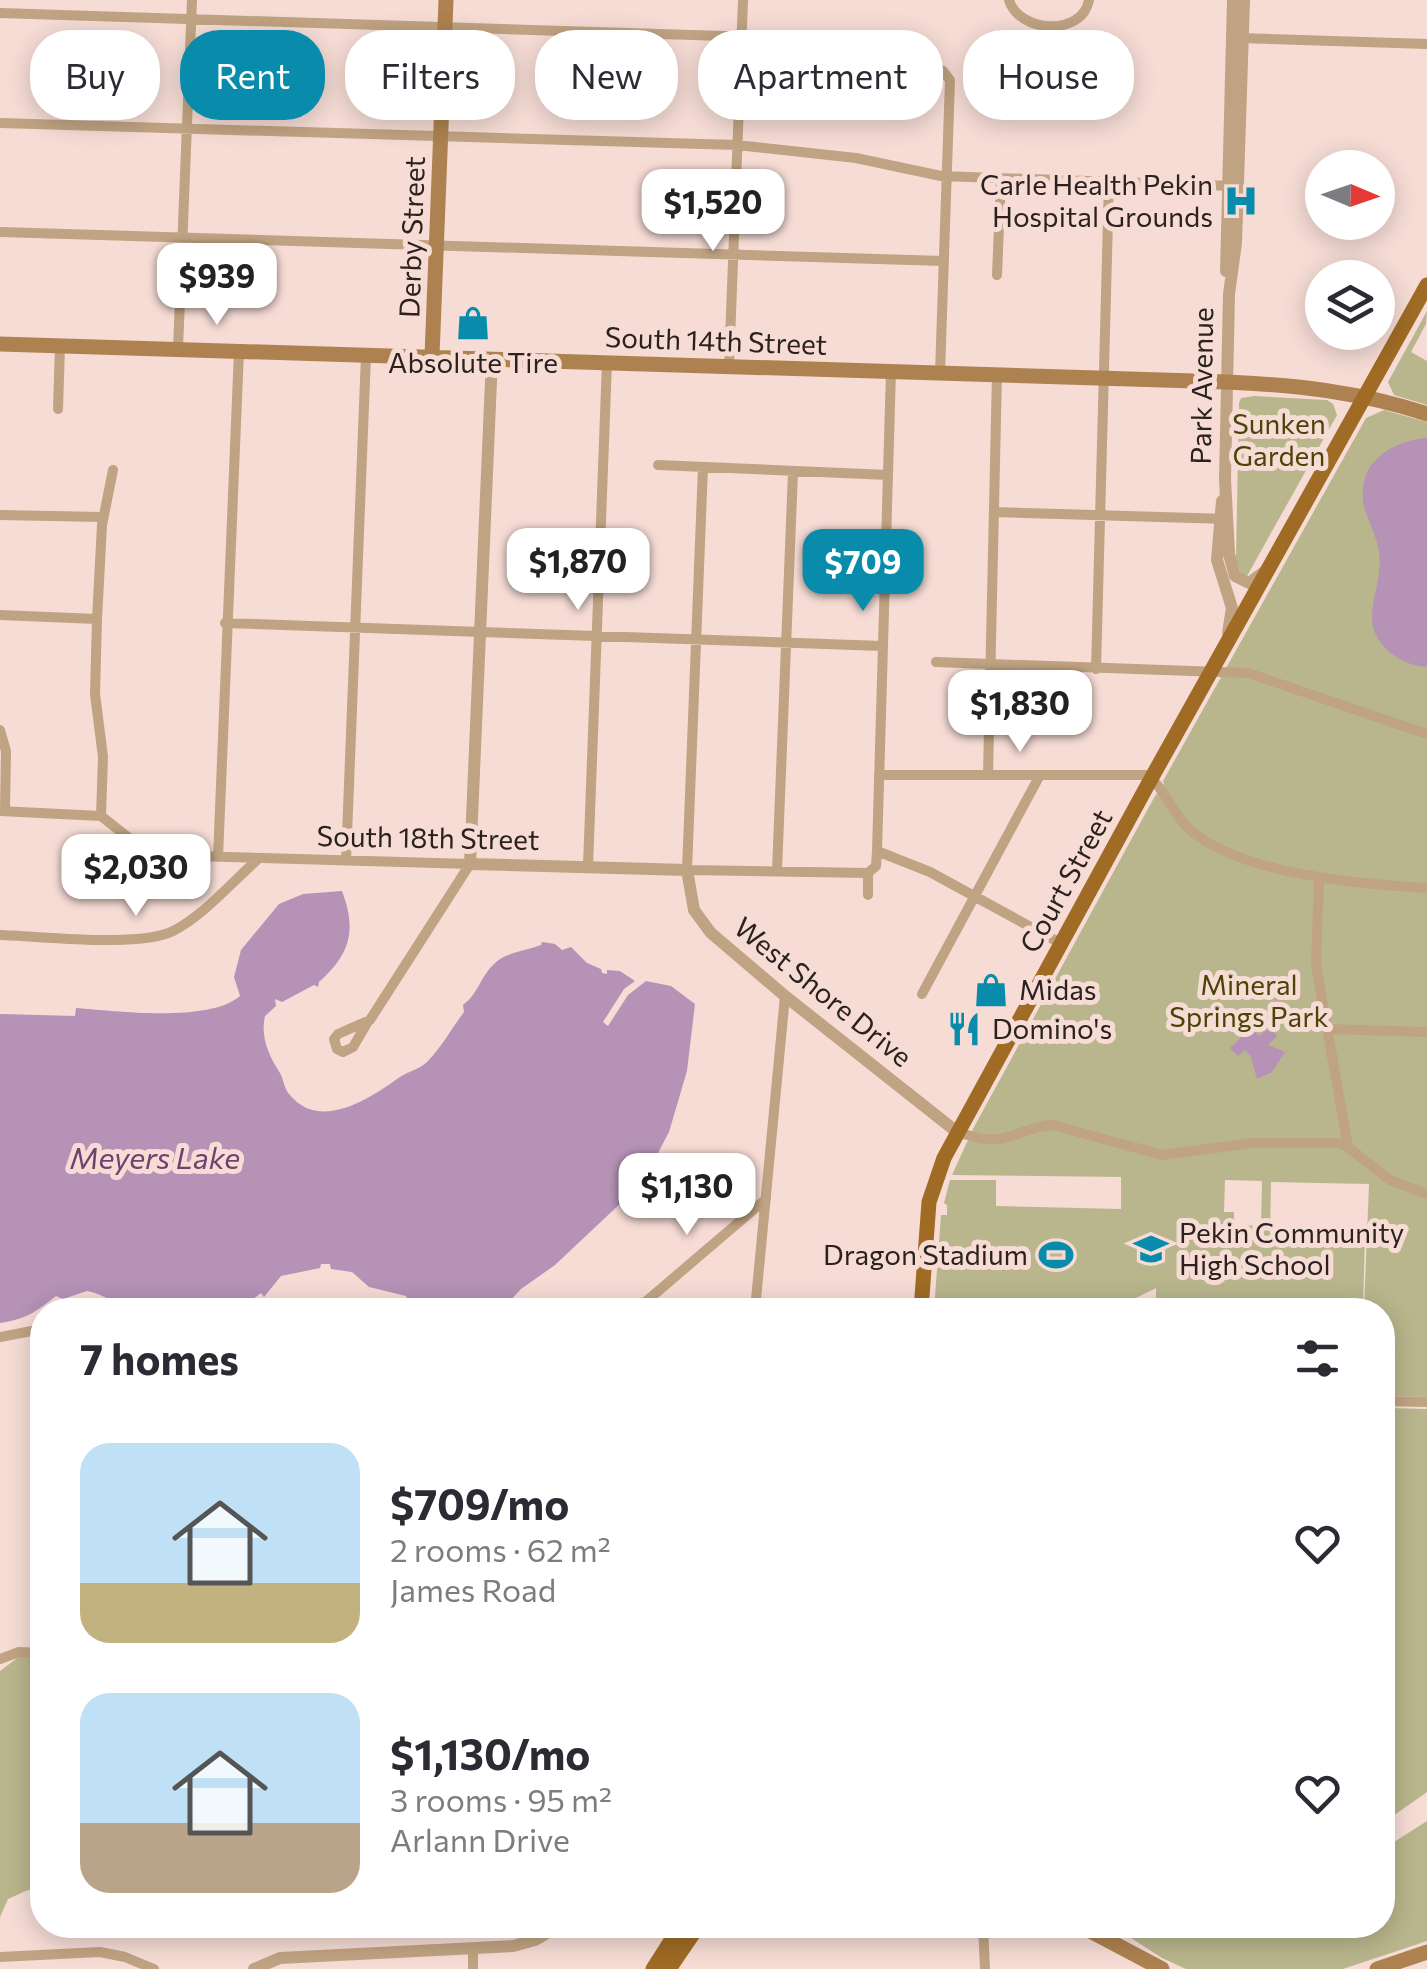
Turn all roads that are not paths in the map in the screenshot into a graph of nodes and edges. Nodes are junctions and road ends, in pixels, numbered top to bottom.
1 (192, 0) edge
2 (446, 0) edge
3 (743, 0) edge
4 (1010, 0) edge
5 (1089, 0) edge
6 (1234, 0) edge
7 (1244, 0) edge
8 (0, 12) edge
9 (191, 18) junction
10 (445, 26) junction
11 (742, 30) edge
12 (698, 35) edge
13 (1237, 38) junction
14 (1427, 44) edge
15 (943, 73) edge
16 (738, 120) edge
17 (0, 123) edge
18 (187, 130) junction
19 (441, 136) junction
20 (737, 144) junction
21 (946, 176) junction
22 (1000, 179) junction
23 (1109, 182) junction
24 (1233, 186) junction
25 (0, 232) edge
26 (182, 238) junction
27 (436, 244) junction
28 (733, 254) junction
29 (944, 261) junction
30 (998, 275) dead end
31 (1427, 285) edge
32 (0, 344) edge
33 (60, 346) junction
34 (178, 349) junction
35 (238, 351) junction
36 (366, 355) junction
37 (432, 356) junction
38 (492, 358) junction
39 (607, 362) junction
40 (729, 366) junction
41 (891, 371) junction
42 (940, 372) junction
43 (997, 374) junction
44 (1104, 378) junction
45 (1227, 382) junction
46 (1365, 396) junction
47 (58, 409) dead end
48 (1427, 414) edge
49 (658, 465) dead end
50 (703, 467) junction
51 (112, 470) dead end
52 (793, 472) junction
53 (888, 475) junction
54 (994, 512) junction
55 (0, 515) edge
56 (1100, 516) junction
57 (102, 518) junction
58 (1224, 519) junction
59 (1272, 561) junction
60 (0, 615) edge
61 (97, 619) junction
62 (226, 623) junction
63 (356, 629) junction
64 (480, 633) junction
65 (597, 636) junction
66 (696, 638) junction
67 (787, 642) junction
68 (882, 646) junction
69 (1220, 655) junction
70 (936, 662) dead end
71 (990, 664) junction
72 (1096, 669) junction
73 (1211, 671) junction
74 (0, 730) edge
75 (1427, 734) edge
76 (879, 775) junction
77 (988, 775) junction
78 (1040, 776) junction
79 (1152, 777) junction
80 (2, 811) edge
81 (101, 816) junction
82 (877, 850) junction
83 (218, 857) junction
84 (258, 859) junction
85 (346, 860) junction
86 (470, 864) junction
87 (588, 866) junction
88 (688, 870) junction
89 (776, 871) junction
90 (868, 873) junction
91 (1319, 878) junction
92 (1427, 888) edge
93 (868, 894) dead end
94 (974, 896) junction
95 (0, 935) edge
96 (1060, 943) junction
97 (922, 994) dead end
98 (785, 996) junction
99 (367, 1023) dead end
100 (1326, 1029) junction
101 (1427, 1032) edge
102 (957, 1132) junction
103 (1348, 1147) junction
104 (1427, 1194) edge
105 (766, 1199) junction
106 (650, 1298) edge
107 (756, 1298) edge
108 (922, 1298) edge
109 (30, 1332) edge
110 (0, 1337) edge
111 (1395, 1401) edge
112 (1427, 1402) edge
113 (30, 1652) edge
114 (0, 1659) edge
115 (535, 1938) edge
116 (675, 1938) edge
117 (984, 1938) edge
118 (1104, 1938) edge
119 (473, 1948) junction
120 (1427, 1952) edge
121 (0, 1956) edge
122 (312, 1962) edge
123 (154, 1969) edge
124 (254, 1969) edge
125 (474, 1969) edge
126 (653, 1969) edge
127 (669, 1969) edge
128 (985, 1969) edge
129 (1162, 1969) edge
130 (1377, 1969) edge

1 - 9 street
2 - 10 main road, Derby Street
3 - 11 street
4 - 5 street
6 - 13 street, Park Avenue
7 - 13 street, Park Avenue
8 - 9 street
9 - 10 street
9 - 18 street
10 - 12 street
10 - 19 main road, Derby Street
13 - 14 street
13 - 24 street, Park Avenue
15 - 21 street
16 - 20 street
17 - 18 street
18 - 19 street
18 - 26 street
19 - 20 street
19 - 27 main road, Derby Street
20 - 21 street
20 - 28 street
21 - 22 street
21 - 29 street
22 - 23 street
22 - 30 street
23 - 24 street
23 - 44 street
24 - 45 street, Park Avenue
25 - 26 street
26 - 27 street
26 - 34 street
27 - 28 street
27 - 37 main road, Derby Street
28 - 29 street
28 - 40 street
29 - 42 street
31 - 46 main road, Court Street
32 - 33 main road, South 14th Street
33 - 34 main road, South 14th Street
33 - 47 street
34 - 35 main road, South 14th Street
35 - 36 main road, South 14th Street
35 - 62 street
36 - 37 main road, South 14th Street
36 - 63 street
37 - 38 main road, South 14th Street
38 - 39 main road, South 14th Street
38 - 64 street
39 - 40 main road, South 14th Street
39 - 65 street
40 - 41 main road, South 14th Street
41 - 42 main road, South 14th Street
41 - 53 street
42 - 43 main road, South 14th Street
43 - 44 main road, South 14th Street
43 - 54 street
44 - 45 main road, South 14th Street
44 - 56 street
45 - 46 main road, South 14th Street
45 - 58 street, Park Avenue
46 - 48 main road, South 14th Street
46 - 59 main road, Court Street
49 - 50 street
50 - 52 street
50 - 66 street
51 - 57 street
52 - 53 street
52 - 67 street
53 - 68 street
54 - 56 street
54 - 71 street
55 - 57 street
56 - 58 street
56 - 72 street
57 - 61 street
58 - 59 street, Park Avenue
58 - 69 street, Park Avenue
59 - 69 main road, Court Street
60 - 61 street
61 - 81 street
62 - 63 street
62 - 83 street
63 - 64 street
63 - 85 street
64 - 65 street
64 - 86 street
65 - 66 street
65 - 87 street
66 - 67 street
66 - 88 street
67 - 68 street
67 - 89 street
68 - 76 street
69 - 73 main road, Court Street
70 - 71 street
71 - 72 street
71 - 77 street
72 - 73 street
73 - 75 street
73 - 79 main road, Court Street
74 - 80 street
76 - 77 street
76 - 82 street
77 - 78 street
78 - 79 street
78 - 94 street
79 - 91 street
79 - 96 main road, Court Street
80 - 81 street
81 - 83 street, South 18th Street
82 - 90 street
82 - 94 street
83 - 84 street, South 18th Street
84 - 85 street, South 18th Street
84 - 95 street
85 - 86 street, South 18th Street
86 - 87 street, South 18th Street
86 - 99 street
87 - 88 street, South 18th Street
88 - 89 street, South 18th Street
88 - 98 street, West Shore Drive
89 - 90 street, South 18th Street
90 - 93 street
91 - 92 street
91 - 100 street
94 - 96 street
94 - 97 street
96 - 102 main road, Court Street
98 - 102 street, West Shore Drive
98 - 105 street
100 - 101 street
100 - 103 street
102 - 103 street
102 - 108 main road, Court Street
103 - 104 street
105 - 106 street
105 - 107 street
109 - 110 street
111 - 112 street
113 - 114 street
115 - 119 street
116 - 126 main road
116 - 127 main road
117 - 128 street
118 - 129 main road
119 - 122 street
119 - 125 street
120 - 130 main road
121 - 123 street
122 - 124 street

